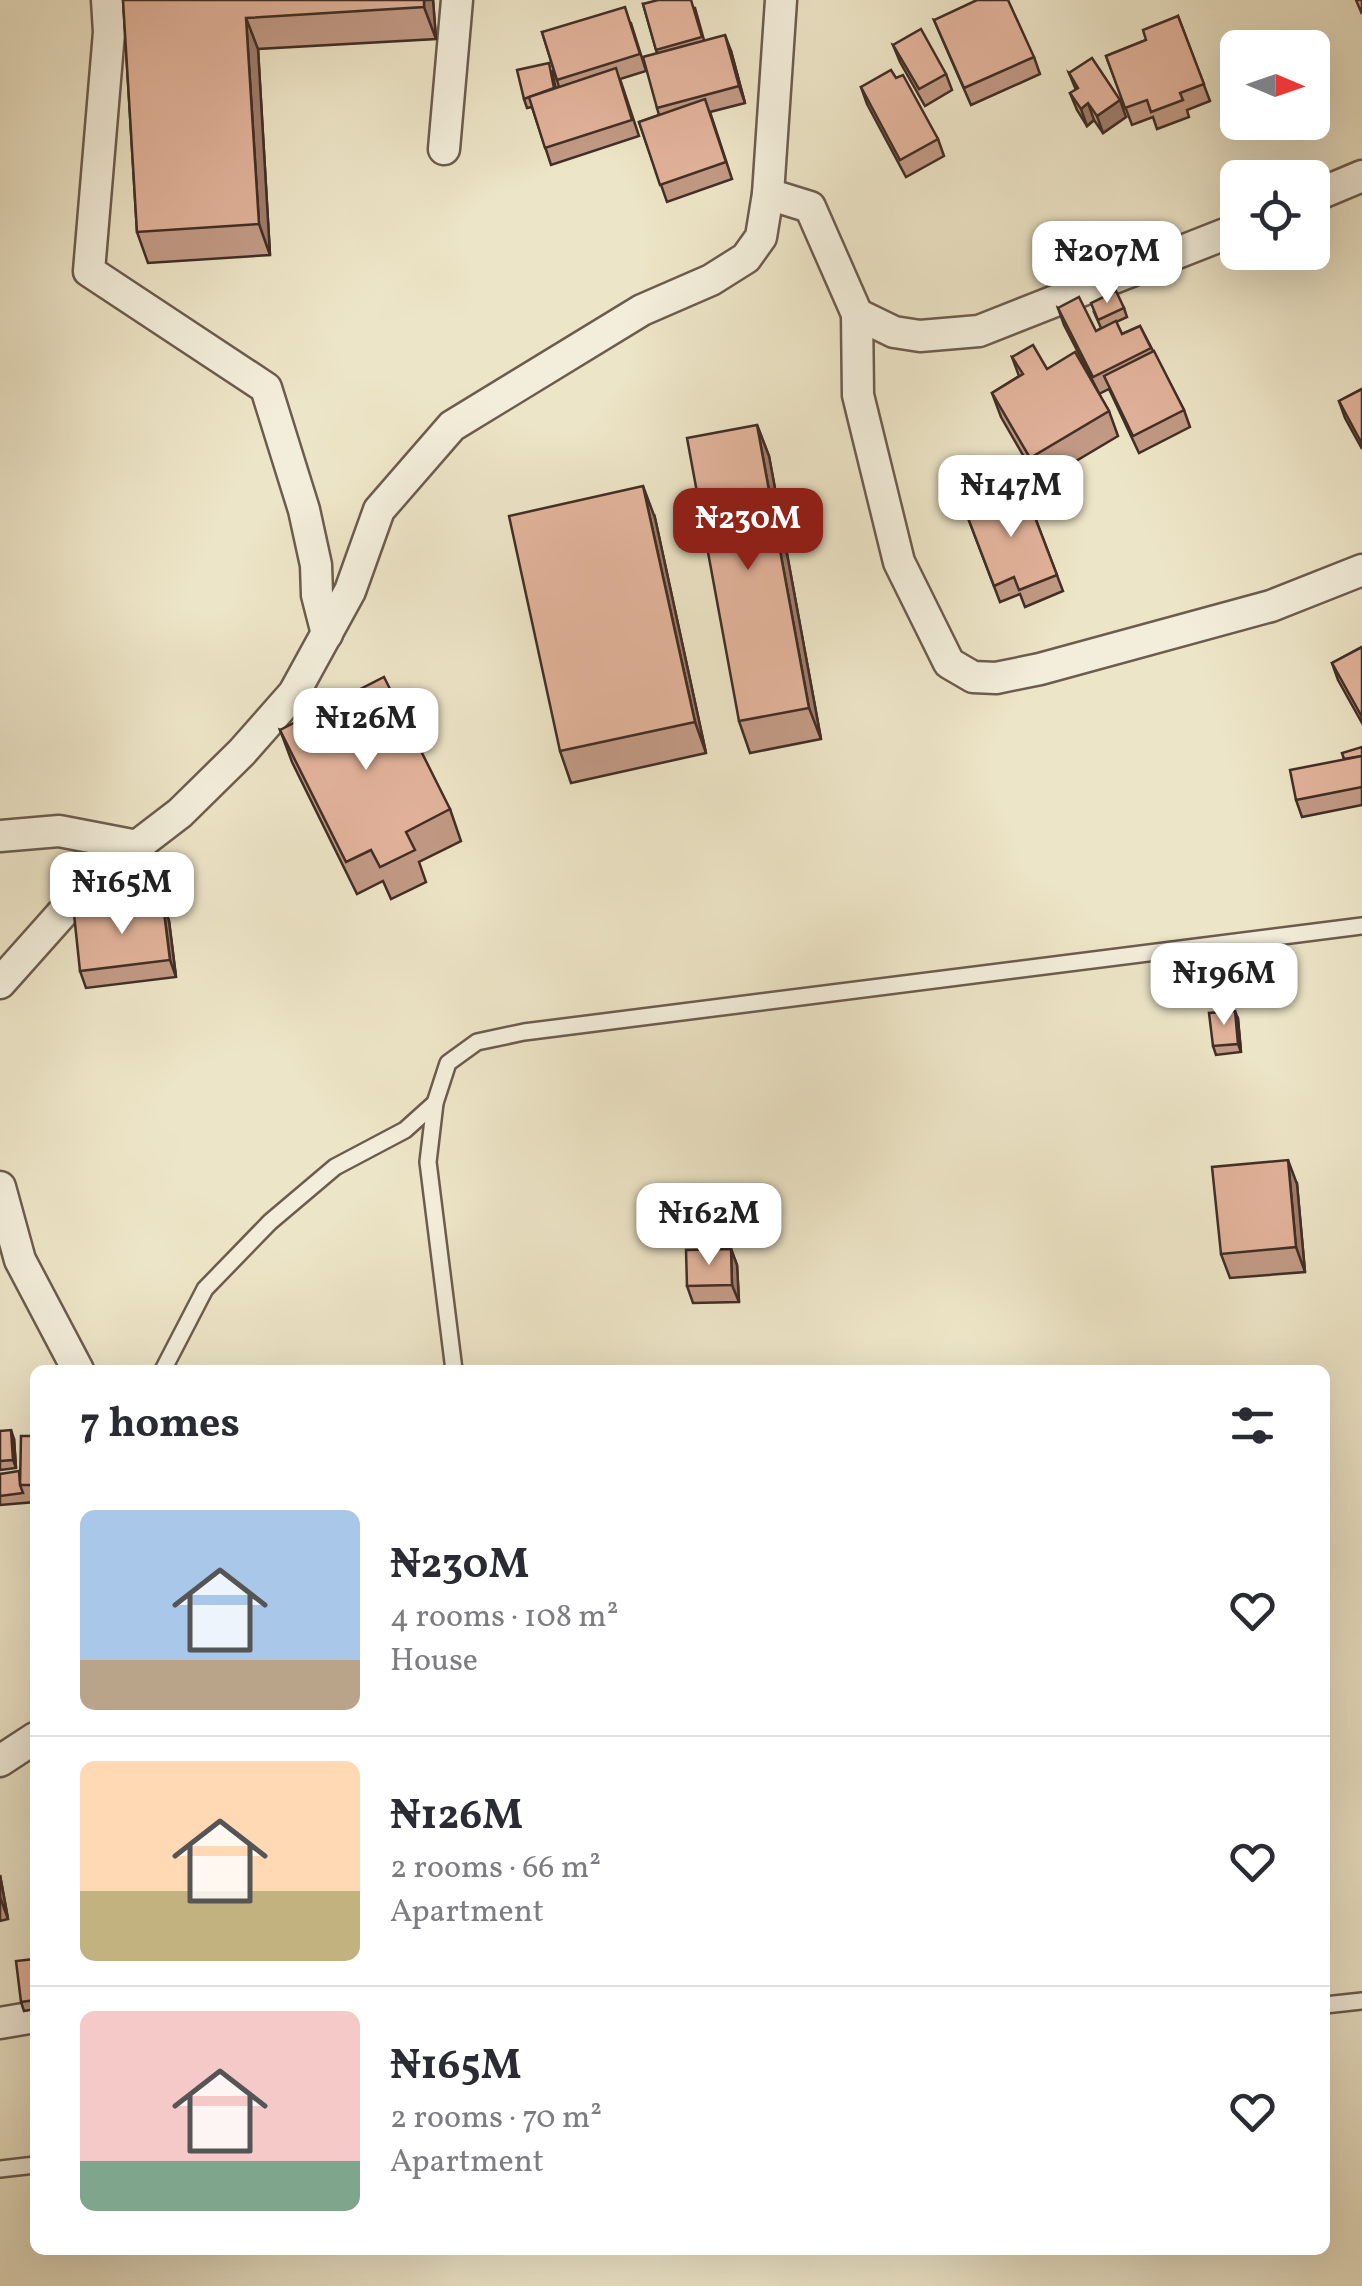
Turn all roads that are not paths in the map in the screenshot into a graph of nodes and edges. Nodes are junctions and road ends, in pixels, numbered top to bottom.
1 (107, 0) edge
2 (457, 0) edge
3 (782, 0) edge
4 (444, 149) dead end
5 (1362, 176) edge
6 (1330, 189) edge
7 (768, 194) junction
8 (1220, 236) edge
9 (857, 314) junction
10 (1362, 570) edge
11 (327, 634) junction
12 (0, 836) edge
13 (137, 846) junction
14 (1362, 926) edge
15 (0, 983) edge
16 (435, 1103) junction
17 (0, 1187) edge
18 (75, 1365) edge
19 (166, 1365) edge
20 (453, 1365) edge
21 (30, 1741) edge
22 (0, 1762) edge
23 (1362, 2001) edge
24 (1330, 2005) edge
25 (30, 2018) edge
26 (0, 2023) edge
27 (30, 2166) edge
28 (0, 2170) edge

1 - 11 street
2 - 4 street
3 - 7 street
5 - 6 street
7 - 9 street
7 - 11 street
8 - 9 street
9 - 10 street
11 - 13 street
12 - 13 street
13 - 15 street
14 - 16 lane
16 - 19 lane
16 - 20 lane
17 - 18 street
21 - 22 street
23 - 24 lane
25 - 26 street
27 - 28 lane

